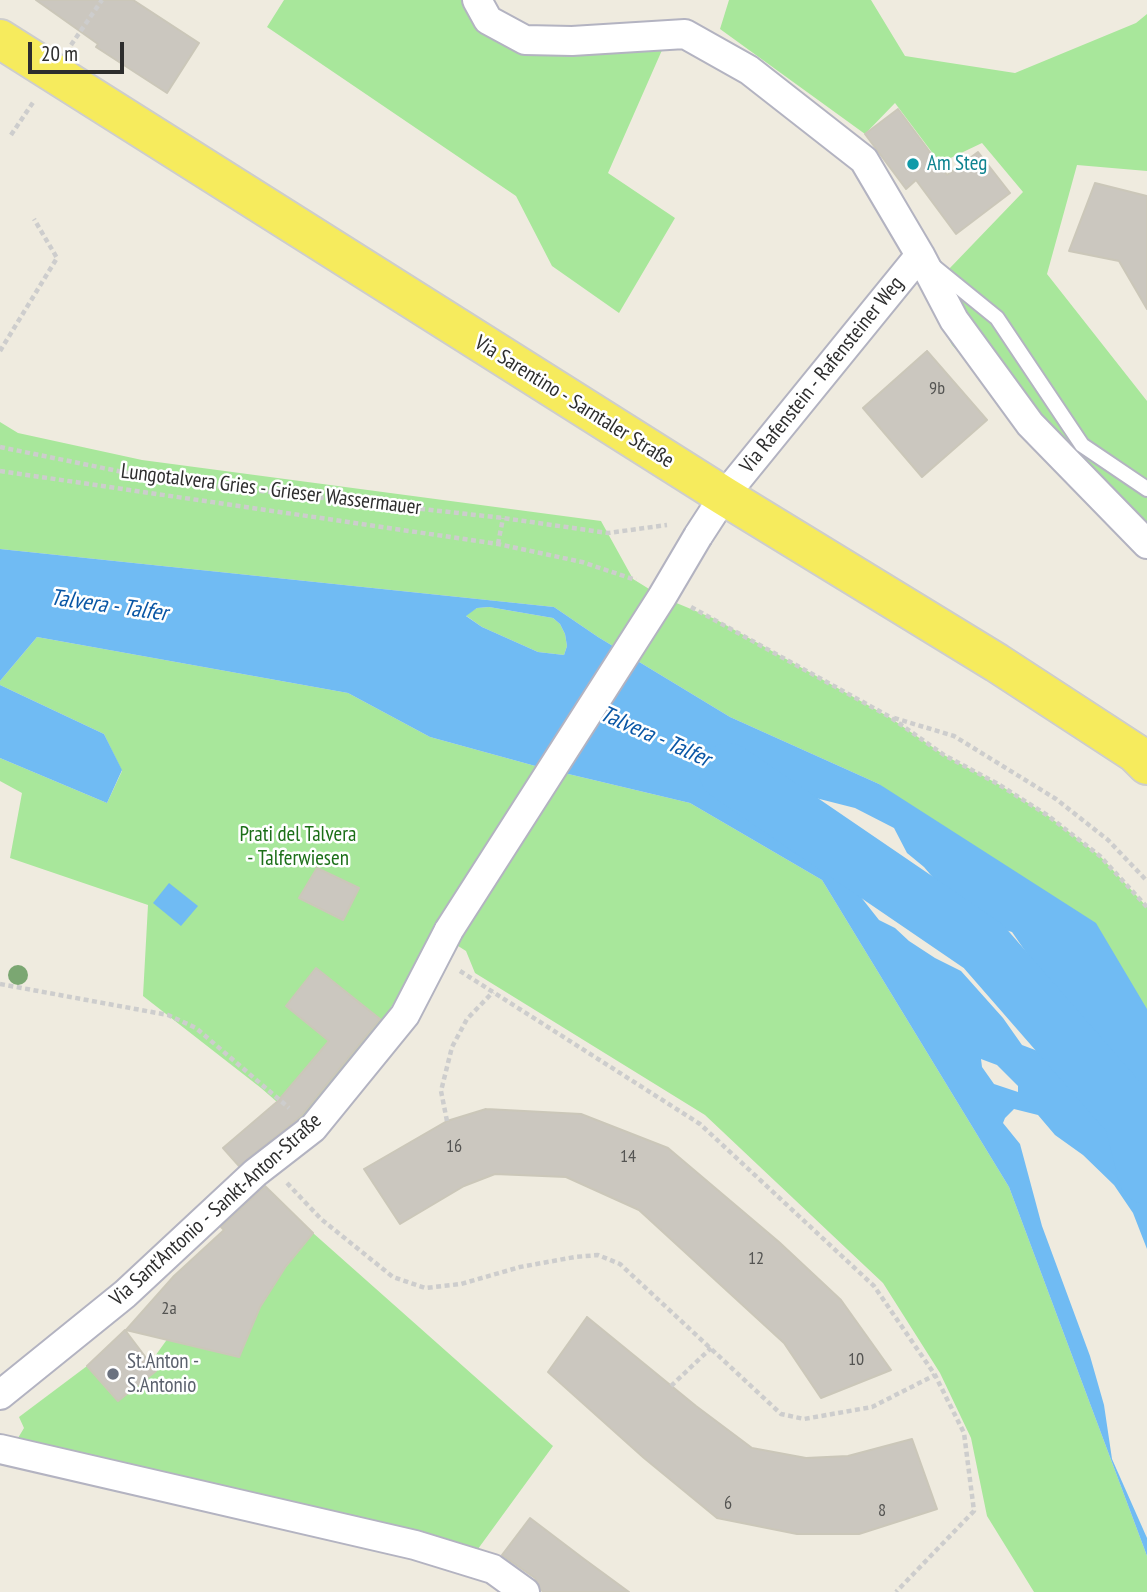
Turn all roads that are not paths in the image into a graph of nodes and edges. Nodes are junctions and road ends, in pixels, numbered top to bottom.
1 (477, 0) edge
2 (0, 39) edge
3 (920, 255) junction
4 (1147, 489) edge
5 (724, 496) junction
6 (1147, 544) edge
7 (1147, 765) edge
8 (0, 1395) edge
9 (0, 1450) edge
10 (502, 1581) edge
11 (525, 1592) edge

1 - 3 street, Via Rafenstein - Rafensteiner Weg
2 - 5 main road, Via Sarentino - Sarntaler Straße
3 - 4 lane
3 - 5 street, Via Rafenstein - Rafensteiner Weg
3 - 6 street, Via Rafenstein - Rafensteiner Weg
5 - 7 main road, Via Sarentino - Sarntaler Straße
5 - 8 street, Via Sant'Antonio - Sankt-Anton-Straße, bridge
9 - 10 street
10 - 11 street

